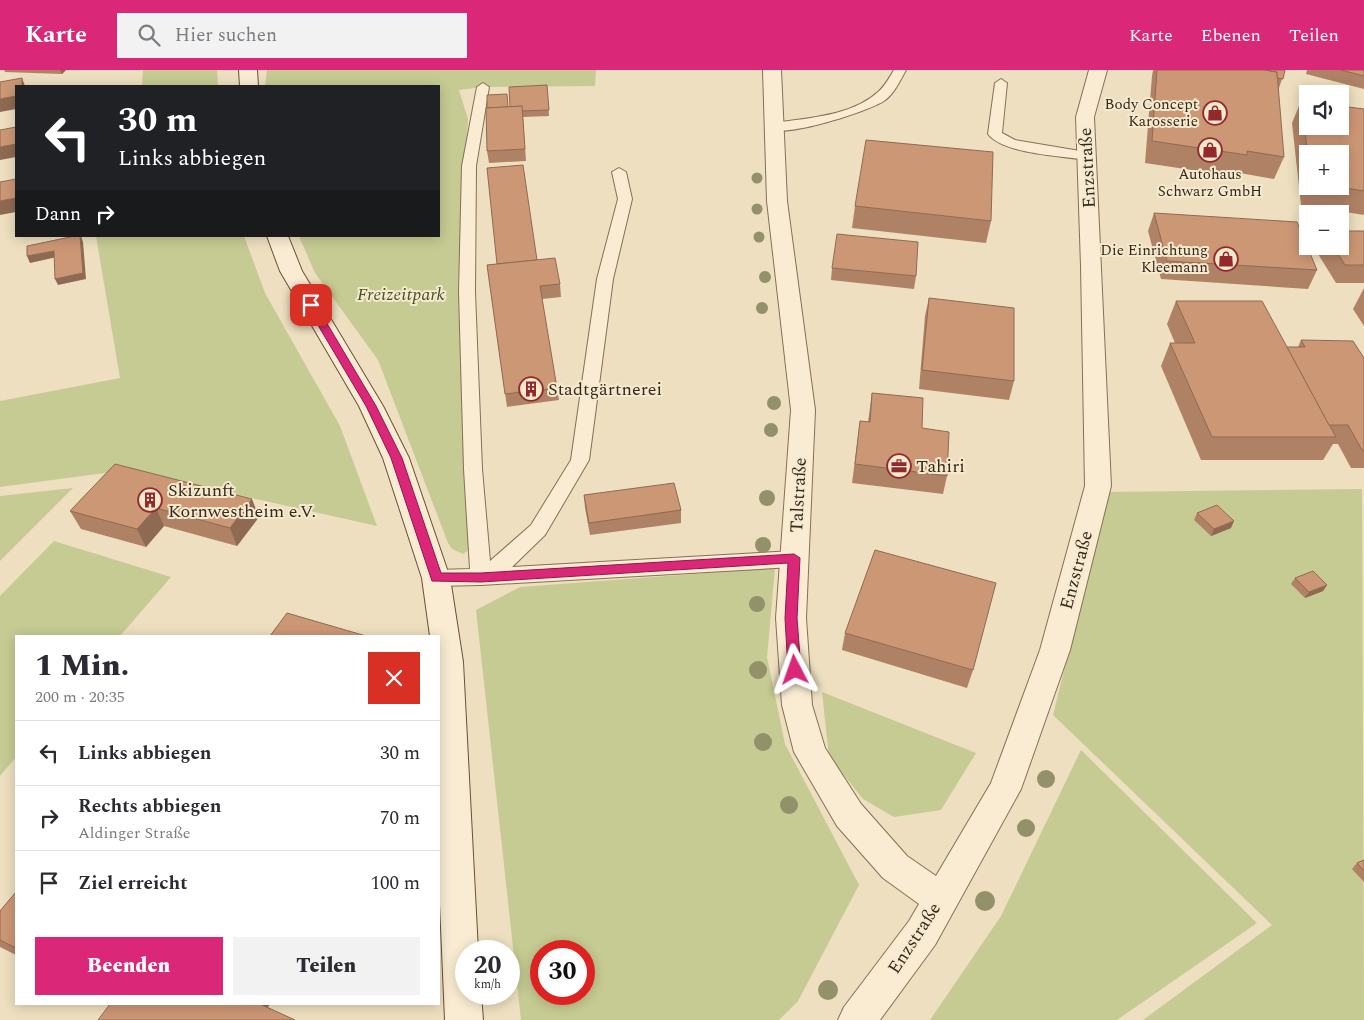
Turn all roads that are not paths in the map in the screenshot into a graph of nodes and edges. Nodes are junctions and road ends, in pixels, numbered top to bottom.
1 (248, 70) edge
2 (772, 70) edge
3 (900, 70) edge
4 (1098, 70) edge
5 (1001, 83) dead end
6 (249, 85) edge
7 (483, 87) dead end
8 (774, 127) junction
9 (1087, 156) junction
10 (619, 172) dead end
11 (277, 237) edge
12 (794, 558) junction
13 (481, 577) junction
14 (436, 578) junction
15 (940, 899) junction
16 (464, 1020) edge
17 (857, 1020) edge

1 - 6 street
2 - 8 street, Talstraße
3 - 8 lane
4 - 9 street, Enzstraße
5 - 9 lane
7 - 13 lane
8 - 12 street, Talstraße
9 - 15 street, Enzstraße
10 - 13 lane
11 - 14 street
12 - 13 lane
12 - 15 street, Talstraße
13 - 14 lane
14 - 16 street
15 - 17 street, Enzstraße

